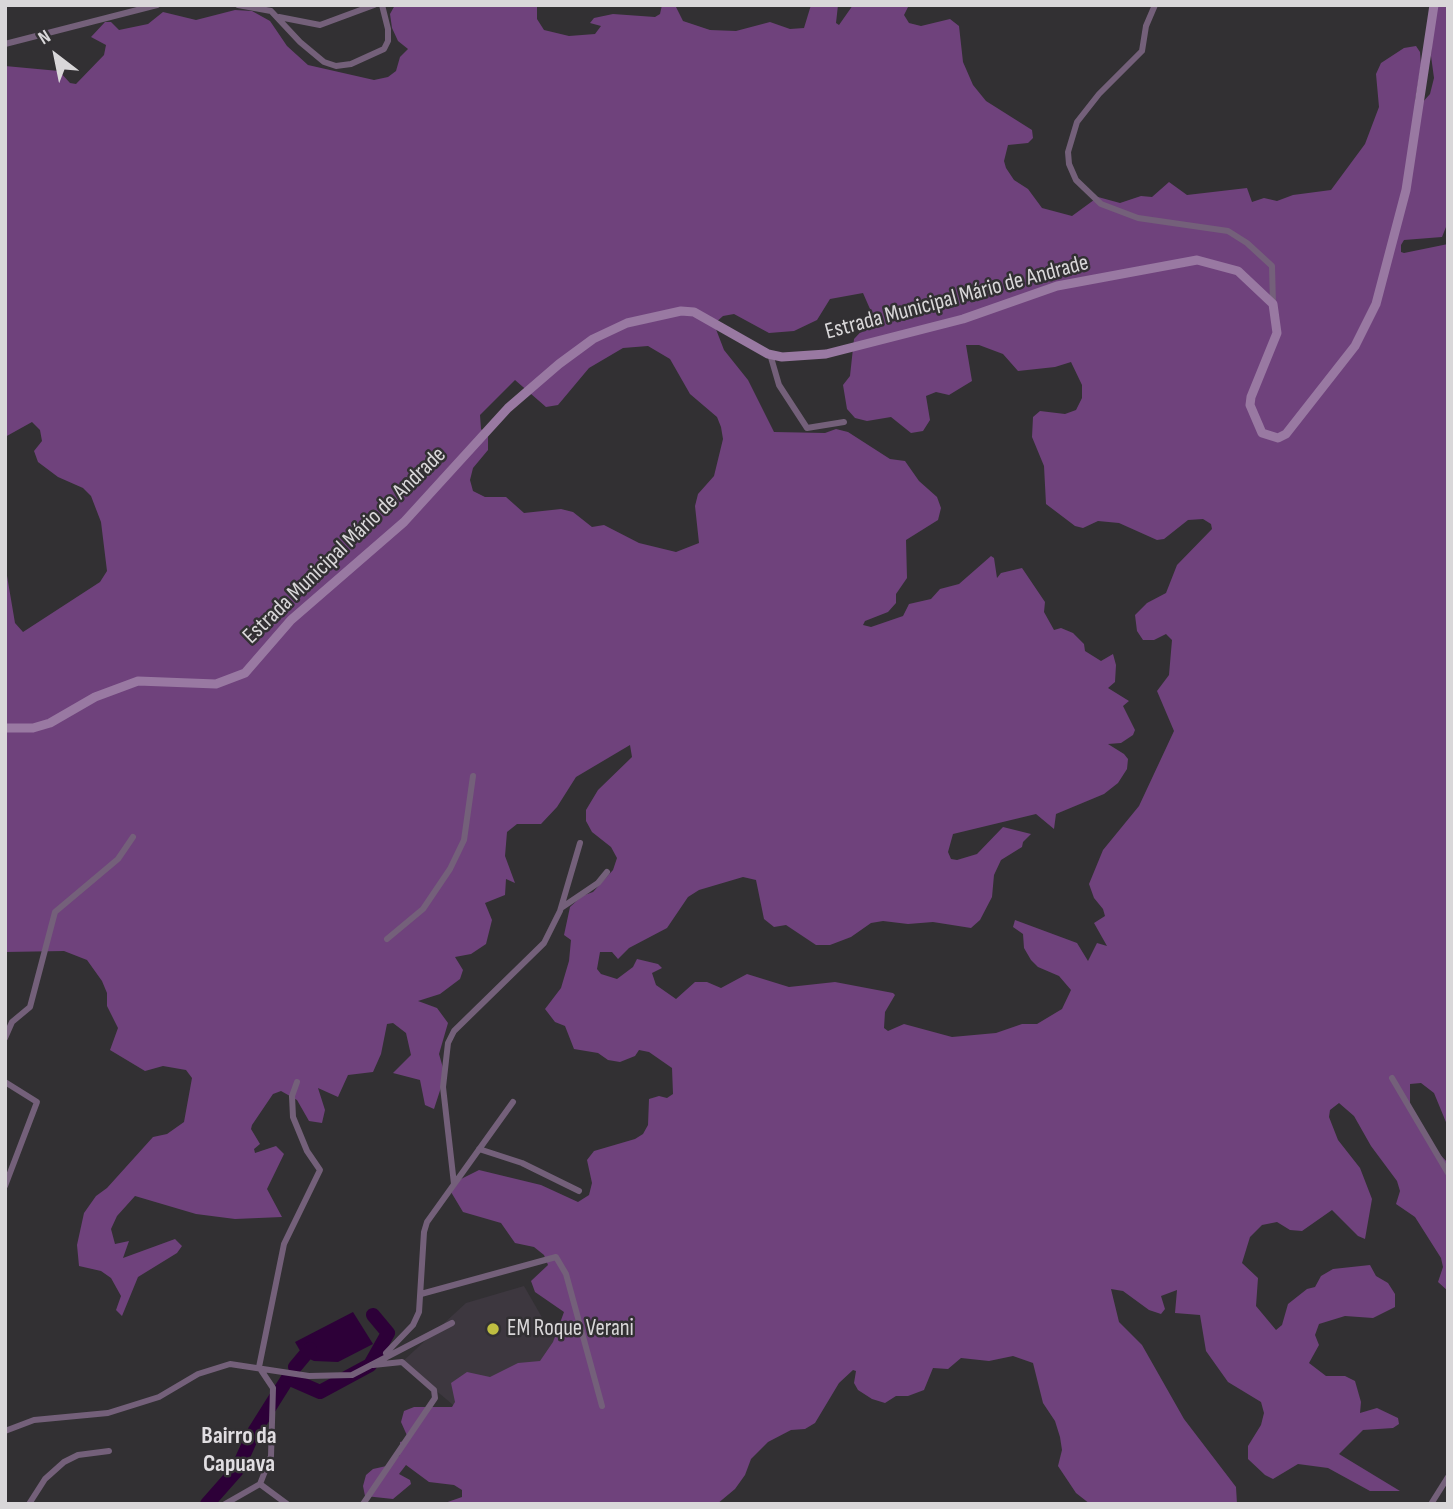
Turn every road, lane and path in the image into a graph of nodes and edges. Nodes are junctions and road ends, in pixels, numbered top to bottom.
1 (157, 5) edge
2 (238, 5) edge
3 (374, 5) edge
4 (382, 5) edge
5 (1155, 5) edge
6 (1434, 5) edge
7 (279, 17) junction
8 (5, 44) edge
9 (1273, 304) junction
10 (770, 354) junction
11 (844, 422) dead end
12 (5, 728) edge
13 (473, 776) dead end
14 (133, 837) dead end
15 (580, 844) dead end
16 (607, 872) dead end
17 (561, 908) junction
18 (387, 939) dead end
19 (5, 1038) edge
20 (1392, 1078) dead end
21 (5, 1082) edge
22 (297, 1082) dead end
23 (513, 1102) dead end
24 (479, 1149) junction
25 (1448, 1173) edge
26 (454, 1184) junction
27 (5, 1186) edge
28 (579, 1191) dead end
29 (421, 1294) junction
30 (452, 1323) dead end
31 (382, 1357) junction
32 (370, 1365) junction
33 (259, 1367) junction
34 (602, 1406) dead end
35 (5, 1430) edge
36 (109, 1451) dead end
37 (1448, 1477) edge
38 (260, 1484) junction
39 (29, 1504) edge
40 (225, 1504) edge
41 (287, 1504) edge
42 (363, 1504) edge
43 (1431, 1504) edge

1 - 8 street
2 - 7 street
3 - 7 street
4 - 7 street
5 - 9 street
6 - 9 street
9 - 10 street, Estrada Municipal Mário de Andrade
10 - 11 street
10 - 12 street, Estrada Municipal Mário de Andrade
13 - 18 street
14 - 19 street
15 - 17 street
16 - 17 street
17 - 26 street
20 - 25 street
21 - 27 street
22 - 33 street
23 - 24 street
24 - 26 street
24 - 28 street
26 - 29 street
29 - 31 street
29 - 34 street
30 - 31 street
31 - 32 street
32 - 33 street
32 - 42 street
33 - 35 street
33 - 38 street
36 - 39 street
37 - 43 street
38 - 40 street
38 - 41 street

